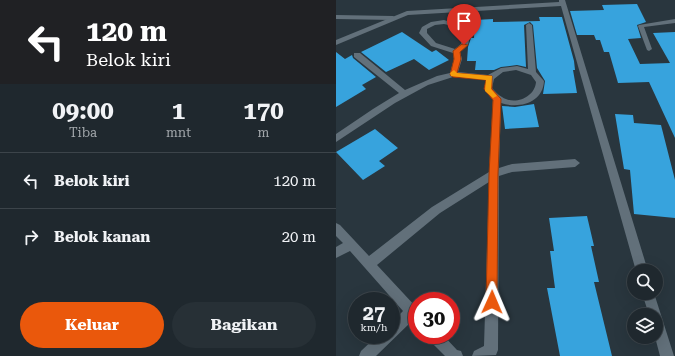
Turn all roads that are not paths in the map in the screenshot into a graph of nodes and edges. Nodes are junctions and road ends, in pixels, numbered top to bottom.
1 (562, 2) edge
2 (336, 16) edge
3 (393, 18) junction
4 (675, 21) edge
5 (529, 25) dead end
6 (336, 43) edge
7 (649, 50) dead end
8 (456, 51) junction
9 (357, 55) dead end
10 (532, 73) junction
11 (453, 75) junction
12 (490, 78) junction
13 (405, 94) junction
14 (497, 99) junction
15 (336, 139) edge
16 (575, 163) dead end
17 (494, 174) junction
18 (336, 228) edge
19 (352, 244) junction
20 (336, 253) edge
21 (370, 263) junction
22 (640, 264) edge
23 (408, 306) edge
24 (663, 343) edge
25 (379, 344) edge
26 (443, 344) edge
27 (366, 356) edge
28 (456, 356) edge
29 (479, 356) edge
30 (667, 356) edge

1 - 3 street
1 - 22 street
2 - 3 lane
3 - 6 street
4 - 7 lane
5 - 10 street
8 - 8 street
8 - 11 street
9 - 13 street
10 - 12 street
10 - 14 street
11 - 12 street
11 - 13 street
12 - 14 street
13 - 15 street
14 - 17 street
16 - 17 street
17 - 21 street
17 - 29 street
18 - 19 street
19 - 20 street
19 - 21 street
21 - 23 street
24 - 30 street
25 - 27 street
26 - 28 street

